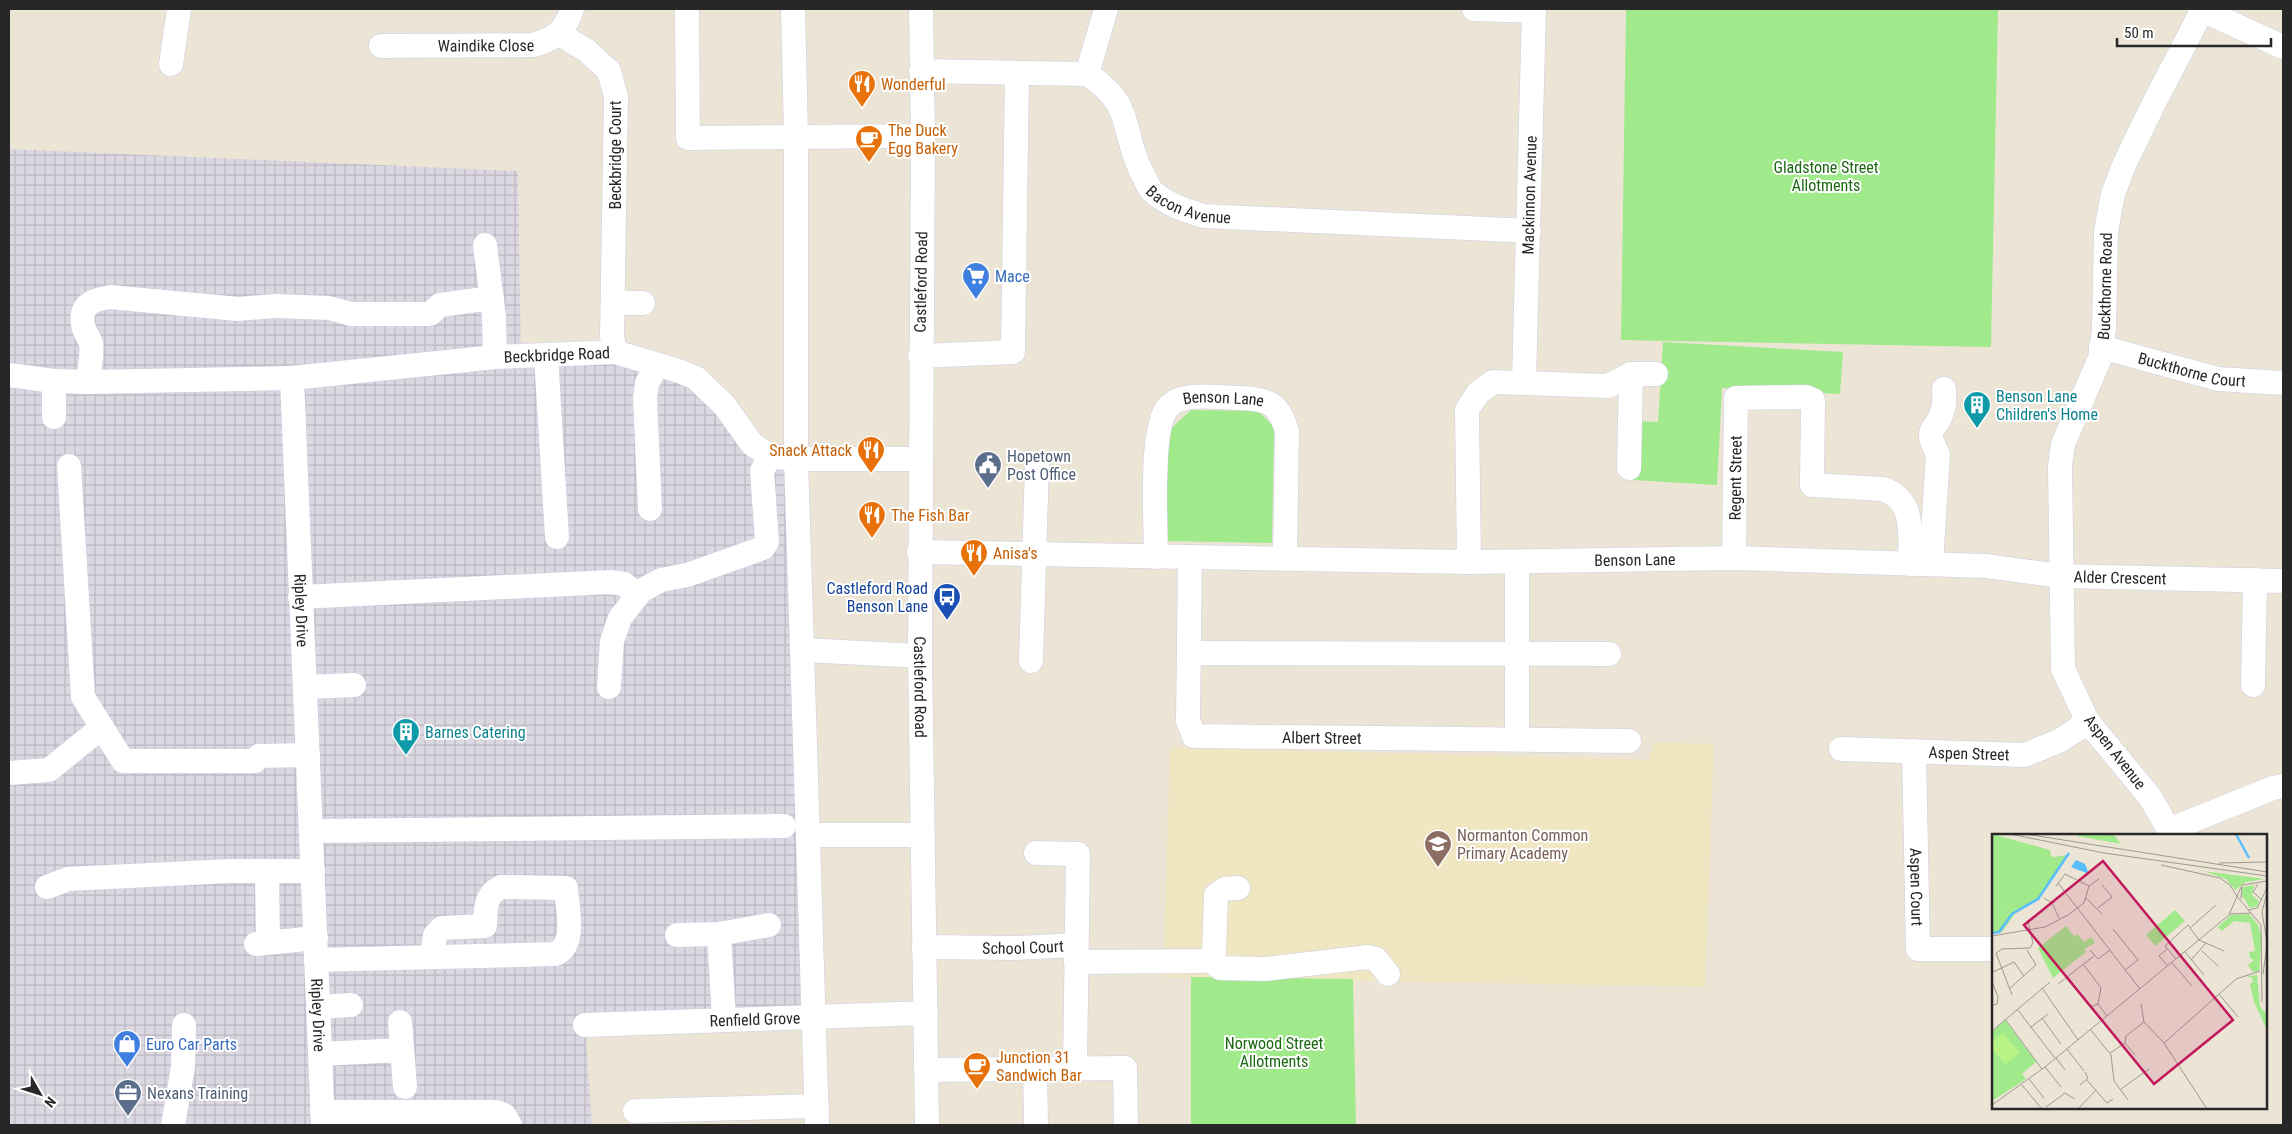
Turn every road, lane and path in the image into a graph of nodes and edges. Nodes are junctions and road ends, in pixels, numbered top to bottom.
1 (179, 9) edge
2 (572, 9) edge
3 (687, 9) edge
4 (793, 9) edge
5 (921, 9) edge
6 (1106, 9) edge
7 (1474, 9) edge
8 (2202, 9) edge
9 (1534, 10) edge
10 (559, 34) junction
11 (381, 46) dead end
12 (2283, 47) edge
13 (171, 64) dead end
14 (921, 71) junction
15 (1017, 73) junction
16 (1087, 74) junction
17 (796, 135) junction
18 (923, 136) junction
19 (1529, 231) junction
20 (485, 245) dead end
21 (492, 298) junction
22 (614, 303) junction
23 (643, 303) dead end
24 (2101, 347) junction
25 (615, 352) junction
26 (546, 356) junction
27 (920, 356) junction
28 (495, 357) junction
29 (657, 366) junction
30 (1631, 374) junction
31 (1656, 374) dead end
32 (9, 375) edge
33 (292, 378) junction
34 (54, 381) junction
35 (88, 382) junction
36 (1524, 382) junction
37 (2283, 383) edge
38 (1944, 389) dead end
39 (54, 417) dead end
40 (784, 457) junction
41 (920, 459) junction
42 (1037, 464) dead end
43 (69, 466) dead end
44 (1629, 468) dead end
45 (650, 509) dead end
46 (557, 537) dead end
47 (919, 552) junction
48 (1034, 555) junction
49 (1156, 557) junction
50 (1190, 557) junction
51 (1734, 558) junction
52 (1285, 559) junction
53 (1469, 562) junction
54 (1517, 562) junction
55 (1921, 564) junction
56 (1986, 566) joint
57 (2060, 576) junction
58 (2255, 580) junction
59 (2283, 581) edge
60 (638, 595) junction
61 (300, 597) junction
62 (802, 650) junction
63 (1189, 653) junction
64 (1517, 653) junction
65 (1609, 654) dead end
66 (920, 656) junction
67 (1031, 661) dead end
68 (354, 685) dead end
69 (2252, 685) dead end
70 (305, 687) junction
71 (609, 687) dead end
72 (2088, 722) junction
73 (102, 726) junction
74 (1517, 739) junction
75 (1629, 741) dead end
76 (1841, 749) dead end
77 (1914, 752) junction
78 (308, 755) junction
79 (9, 773) edge
80 (2283, 786) edge
81 (784, 826) dead end
82 (312, 831) junction
83 (2169, 833) edge
84 (808, 835) junction
85 (923, 835) junction
86 (1036, 853) dead end
87 (266, 871) junction
88 (313, 871) junction
89 (47, 886) dead end
90 (1238, 888) dead end
91 (769, 925) dead end
92 (719, 934) junction
93 (677, 935) dead end
94 (924, 947) junction
95 (316, 949) junction
96 (1992, 949) edge
97 (1076, 954) junction
98 (432, 957) junction
99 (1210, 959) junction
100 (1388, 974) dead end
101 (351, 1006) dead end
102 (319, 1007) junction
103 (926, 1013) junction
104 (815, 1015) junction
105 (724, 1019) junction
106 (400, 1022) dead end
107 (184, 1025) dead end
108 (584, 1025) dead end
109 (402, 1050) junction
110 (320, 1054) junction
111 (1034, 1068) junction
112 (1075, 1068) junction
113 (927, 1070) junction
114 (405, 1087) dead end
115 (634, 1112) dead end
116 (817, 1116) edge
117 (323, 1119) edge
118 (368, 1119) edge
119 (173, 1125) edge
120 (510, 1125) edge
121 (927, 1125) edge
122 (1036, 1125) edge
123 (1126, 1125) edge

1 - 13 street
2 - 10 street
3 - 17 street
4 - 17 street
5 - 14 street, Castleford Road
6 - 16 street
7 - 9 street
8 - 12 street
8 - 24 street, Buckthorne Road
9 - 19 street, Mackinnon Avenue
10 - 11 street, Waindike Close
10 - 22 street, Beckbridge Court
14 - 15 street
14 - 18 street, Castleford Road
15 - 16 street
15 - 27 street
16 - 19 street, Bacon Avenue
17 - 18 street
17 - 40 street
18 - 27 street, Castleford Road
19 - 36 street, Mackinnon Avenue
20 - 21 street
21 - 28 street
21 - 35 street
22 - 23 street
22 - 25 street, Beckbridge Court
24 - 37 street, Buckthorne Court
24 - 57 street, Buckthorne Road
25 - 26 street, Beckbridge Road
25 - 29 street, Beckbridge Road
26 - 28 street, Beckbridge Road
26 - 46 street
27 - 41 street, Castleford Road
28 - 33 street, Beckbridge Road
29 - 40 street, Beckbridge Road
29 - 45 street
30 - 31 street
30 - 36 street
30 - 44 street
32 - 34 street
33 - 35 street
33 - 61 street, Ripley Drive
34 - 35 street
34 - 39 street
36 - 53 street
38 - 55 street
40 - 41 street
40 - 60 street
40 - 62 street
41 - 47 street, Castleford Road
42 - 48 street
43 - 73 street
47 - 48 street, Benson Lane
47 - 66 street, Castleford Road
48 - 49 street, Benson Lane
48 - 67 street
49 - 50 street, Benson Lane
49 - 52 street, Benson Lane
50 - 52 street, Benson Lane
50 - 63 street, Albert Street
51 - 54 street, Benson Lane
51 - 55 street, Benson Lane
51 - 55 street, Regent Street
52 - 53 street, Benson Lane
53 - 54 street, Benson Lane
54 - 64 street
55 - 56 street, Benson Lane
56 - 57 street, Alder Crescent
57 - 58 street, Alder Crescent
57 - 72 street, Aspen Avenue
58 - 59 street, Alder Crescent
58 - 69 street
60 - 61 street
60 - 71 street
61 - 70 street, Ripley Drive
62 - 66 street
62 - 84 street
63 - 64 street
63 - 74 street, Albert Street
64 - 65 street
64 - 74 street
66 - 85 street, Castleford Road
68 - 70 street
70 - 78 street, Ripley Drive
72 - 77 street, Aspen Street
72 - 83 street, Aspen Avenue
73 - 78 street
73 - 79 street
74 - 75 street, Albert Street
76 - 77 street, Aspen Street
77 - 96 street, Aspen Court
78 - 82 street, Ripley Drive
80 - 83 street
81 - 82 street
82 - 88 street, Ripley Drive
84 - 85 street
84 - 104 street
85 - 94 street, Castleford Road
86 - 97 street, School Court
87 - 88 street
87 - 89 street
87 - 95 street
88 - 95 street, Ripley Drive
90 - 99 street
91 - 92 street
92 - 93 street
92 - 105 street
94 - 97 street, School Court
94 - 103 street, Castleford Road
95 - 98 street
95 - 102 street, Ripley Drive
97 - 99 street
97 - 112 street
98 - 98 street
99 - 100 street
101 - 102 street
102 - 110 street, Ripley Drive
103 - 104 street, Renfield Grove
103 - 113 street, Castleford Road
104 - 105 street, Renfield Grove
104 - 116 street
105 - 108 street, Renfield Grove
106 - 109 street
107 - 119 street
109 - 110 street
109 - 114 street
110 - 117 street, Ripley Drive
111 - 112 street
111 - 113 street
111 - 122 street
112 - 123 street
113 - 121 street, Castleford Road
115 - 116 street
117 - 118 street
118 - 120 street

